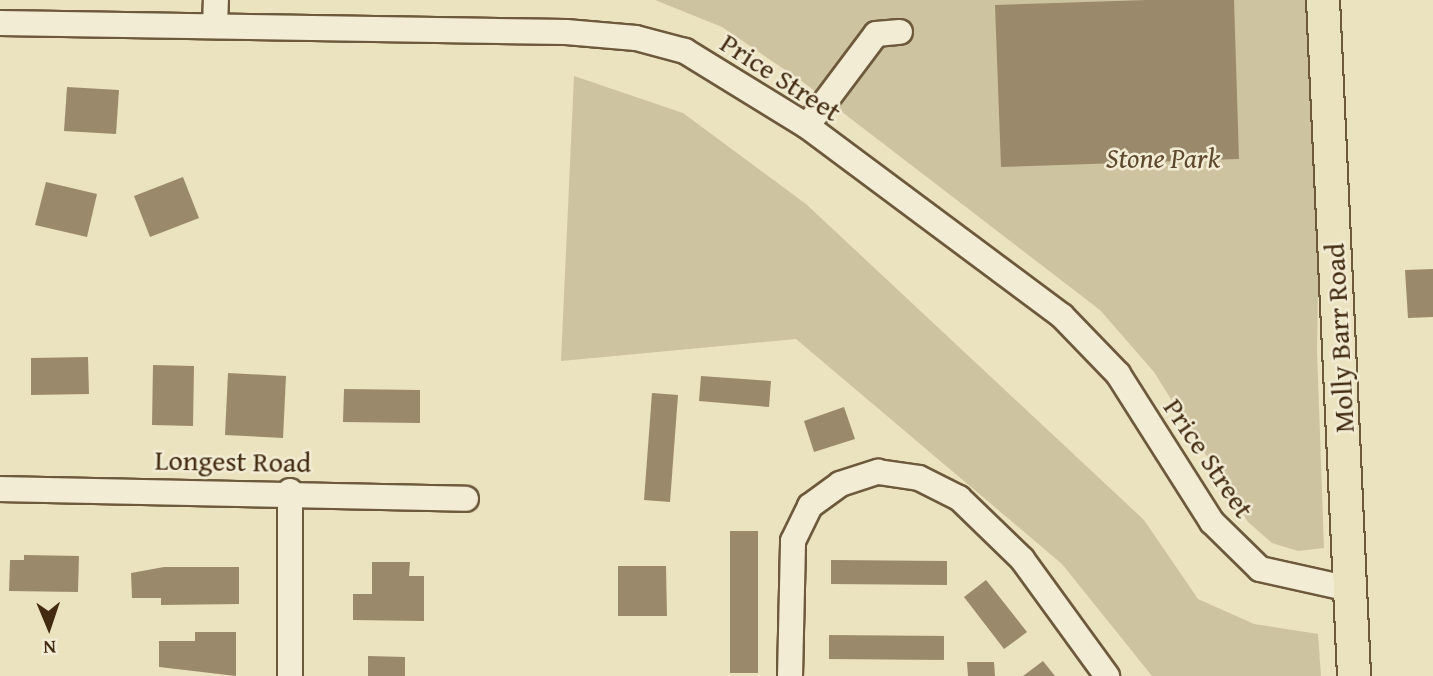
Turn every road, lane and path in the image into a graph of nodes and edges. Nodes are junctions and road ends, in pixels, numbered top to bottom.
1 (216, 0) edge
2 (1323, 0) edge
3 (0, 23) edge
4 (215, 26) junction
5 (900, 32) dead end
6 (807, 126) junction
7 (0, 489) edge
8 (290, 491) junction
9 (466, 499) dead end
10 (1350, 589) junction
11 (290, 676) edge
12 (790, 676) edge
13 (1107, 676) edge
14 (1354, 676) edge

1 - 4 street
2 - 10 main road, Molly Barr Road
3 - 4 street, Price Street
4 - 6 street, Price Street
5 - 6 street
6 - 10 street, Price Street
7 - 8 street, Longest Road
8 - 9 street, Longest Road
8 - 11 street
10 - 14 main road, Molly Barr Road
12 - 13 street

